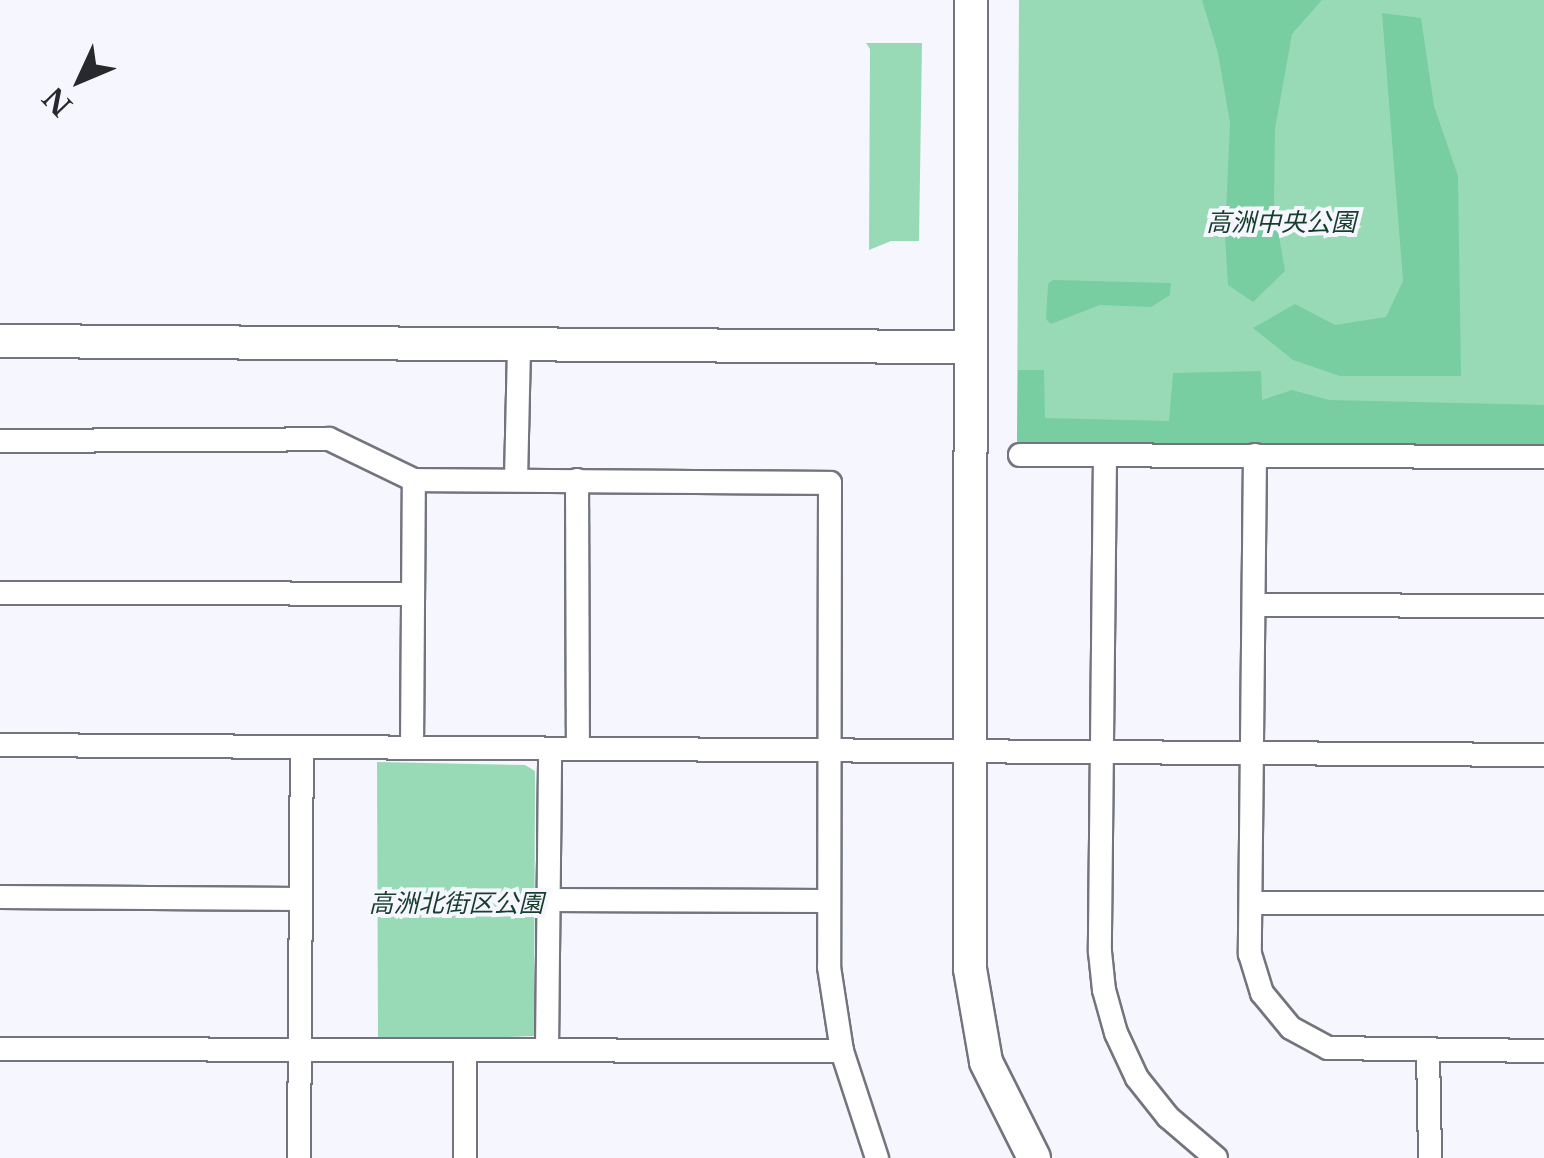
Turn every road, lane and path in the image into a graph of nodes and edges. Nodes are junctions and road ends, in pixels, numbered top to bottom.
1 (971, 0) edge
2 (0, 342) edge
3 (519, 343) junction
4 (968, 347) junction
5 (0, 441) edge
6 (1020, 455) dead end
7 (1255, 455) junction
8 (1105, 456) junction
9 (1544, 457) edge
10 (414, 480) junction
11 (516, 480) junction
12 (577, 480) junction
13 (0, 594) edge
14 (412, 594) junction
15 (1254, 604) junction
16 (1544, 606) edge
17 (0, 745) edge
18 (302, 747) junction
19 (412, 748) junction
20 (578, 748) junction
21 (550, 749) junction
22 (968, 749) junction
23 (831, 750) junction
24 (1104, 752) junction
25 (1255, 753) junction
26 (1544, 755) edge
27 (0, 896) edge
28 (301, 899) junction
29 (548, 900) junction
30 (828, 901) junction
31 (1252, 903) junction
32 (1544, 903) edge
33 (0, 1049) edge
34 (300, 1049) junction
35 (465, 1050) junction
36 (548, 1050) junction
37 (842, 1051) junction
38 (1428, 1051) junction
39 (1544, 1052) edge
40 (299, 1158) edge
41 (465, 1158) edge
42 (878, 1158) edge
43 (1034, 1158) edge
44 (1216, 1158) edge
45 (1430, 1158) edge

1 - 4 street
2 - 3 street
3 - 4 street
3 - 11 street
4 - 22 street
5 - 10 street
6 - 8 street
7 - 8 street
7 - 9 street
7 - 15 street
8 - 24 street
10 - 11 street
10 - 14 street
11 - 12 street
12 - 20 street
12 - 23 street
13 - 14 street
14 - 19 street
15 - 16 street
15 - 25 street
17 - 18 street
18 - 19 street
18 - 28 street
19 - 21 street
20 - 21 street
20 - 23 street
21 - 29 street
22 - 23 street
22 - 24 street
22 - 43 street
23 - 30 street
24 - 25 street
24 - 44 street
25 - 26 street
25 - 31 street
27 - 28 street
28 - 34 street
29 - 30 street
29 - 36 street
30 - 37 street
31 - 32 street
31 - 38 street
33 - 34 street
34 - 35 street
34 - 40 street
35 - 36 street
35 - 41 street
36 - 37 street
37 - 42 street
38 - 39 street
38 - 45 street

